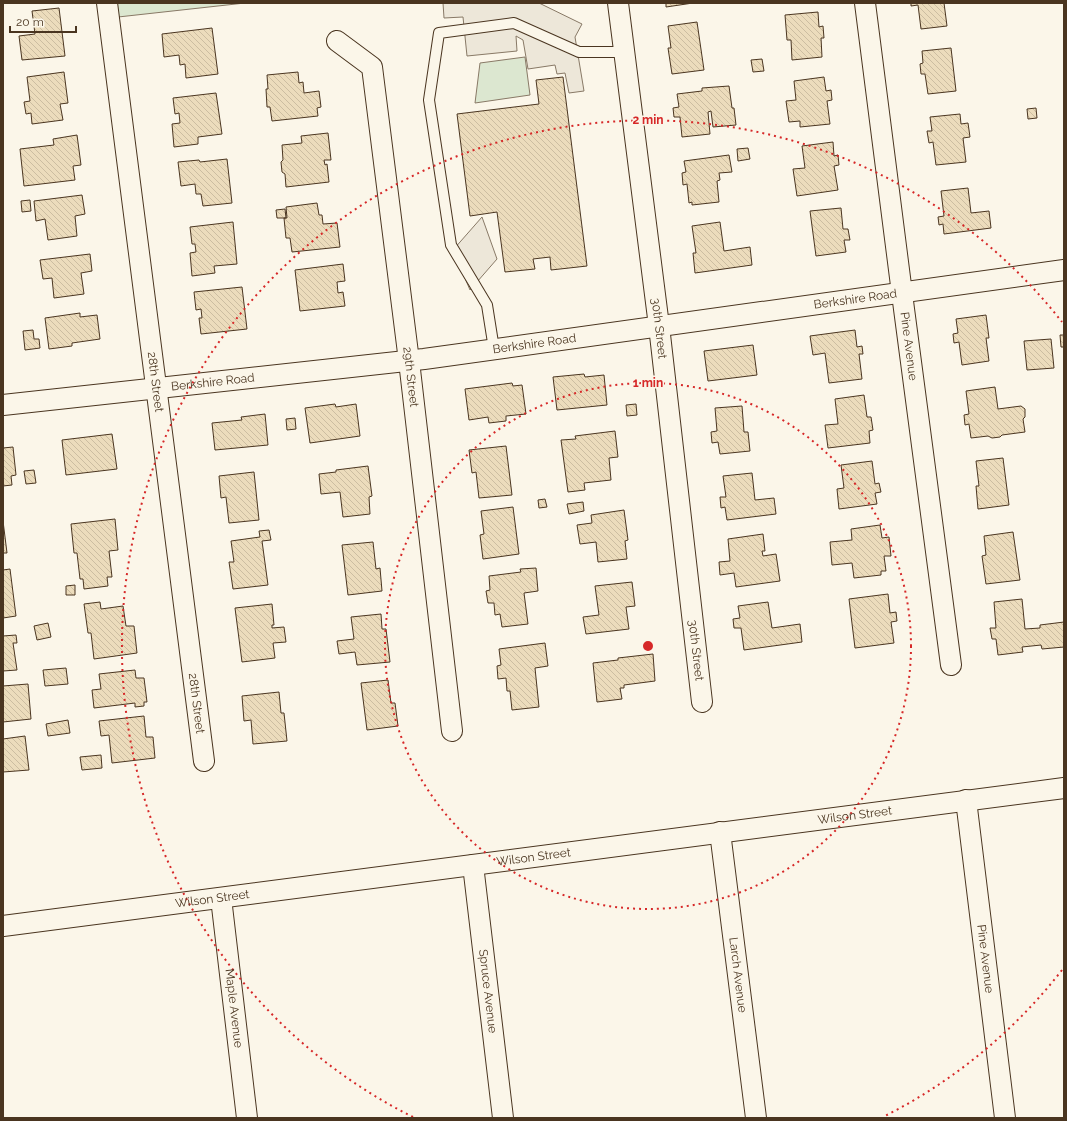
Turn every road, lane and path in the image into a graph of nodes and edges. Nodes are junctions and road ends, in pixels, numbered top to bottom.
1 (107, 3) edge
2 (618, 3) edge
3 (865, 3) edge
4 (337, 41) dead end
5 (624, 52) junction
6 (1064, 270) edge
7 (902, 292) junction
8 (659, 326) junction
9 (494, 349) junction
10 (409, 361) junction
11 (157, 388) junction
12 (3, 406) edge
13 (951, 665) dead end
14 (702, 702) dead end
15 (452, 731) dead end
16 (204, 761) dead end
17 (1064, 788) edge
18 (966, 800) junction
19 (720, 832) junction
20 (473, 865) junction
21 (221, 898) junction
22 (3, 926) edge
23 (247, 1118) edge
24 (503, 1118) edge
25 (756, 1118) edge
26 (1005, 1118) edge

1 - 11 street, 28th Street
2 - 5 street, 30th Street
3 - 7 street, Pine Avenue
4 - 10 street, 29th Street
5 - 8 street, 30th Street
5 - 9 lane
6 - 7 street, Berkshire Road
7 - 8 street, Berkshire Road
7 - 13 street, Pine Avenue
8 - 9 street, Berkshire Road
8 - 14 street, 30th Street
9 - 10 street, Berkshire Road
10 - 11 street, Berkshire Road
10 - 15 street, 29th Street
11 - 12 street, Berkshire Road
11 - 16 street, 28th Street
17 - 18 street, Wilson Street
18 - 19 street, Wilson Street
18 - 26 street, Pine Avenue
19 - 20 street, Wilson Street
19 - 25 street, Larch Avenue
20 - 21 street, Wilson Street
20 - 24 street, Spruce Avenue
21 - 22 street, Wilson Street
21 - 23 street, Maple Avenue

